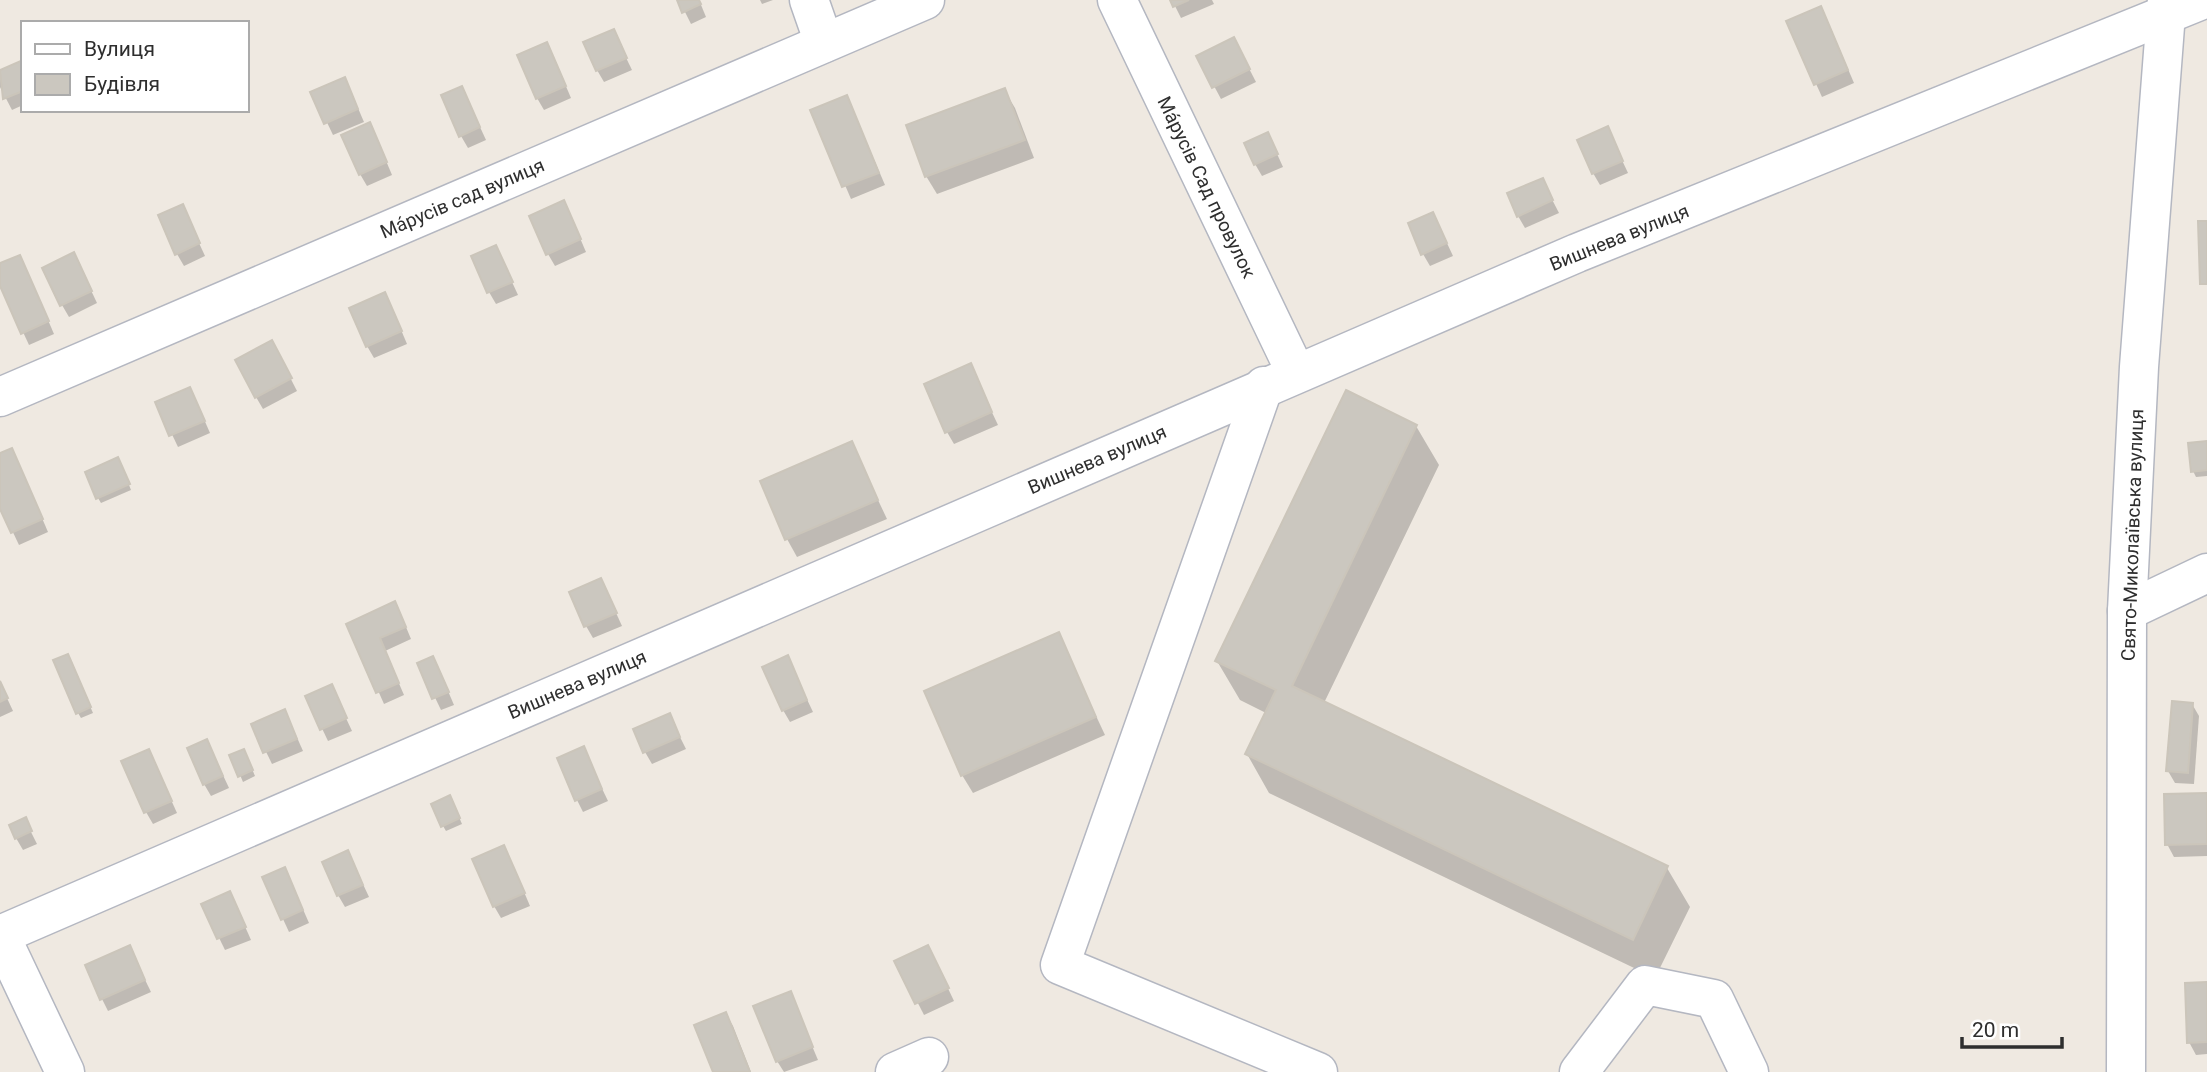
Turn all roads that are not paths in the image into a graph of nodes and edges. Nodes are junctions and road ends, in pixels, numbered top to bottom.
1 (809, 0) edge
2 (925, 0) edge
3 (1117, 0) edge
4 (2202, 0) edge
5 (2167, 8) edge
6 (824, 43) junction
7 (1280, 380) junction
8 (0, 397) edge
9 (2207, 573) edge
10 (2127, 611) junction
11 (0, 935) edge
12 (929, 1056) dead end
13 (65, 1072) edge
14 (895, 1072) edge
15 (1318, 1072) edge
16 (1579, 1072) edge
17 (1749, 1072) edge
18 (2126, 1072) edge

1 - 6 street
2 - 6 street, Мáрусів сад вулиця
3 - 7 street, Мáрусів Сад провулок
4 - 5 street, Вишнева вулиця
5 - 7 street, Вишнева вулиця
5 - 10 street, Свято-Миколаївська вулиця
6 - 8 street, Мáрусів сад вулиця
7 - 11 street, Вишнева вулиця
7 - 15 street
9 - 10 street
10 - 18 street, Свято-Миколаївська вулиця
11 - 13 street
12 - 14 street
16 - 17 street

